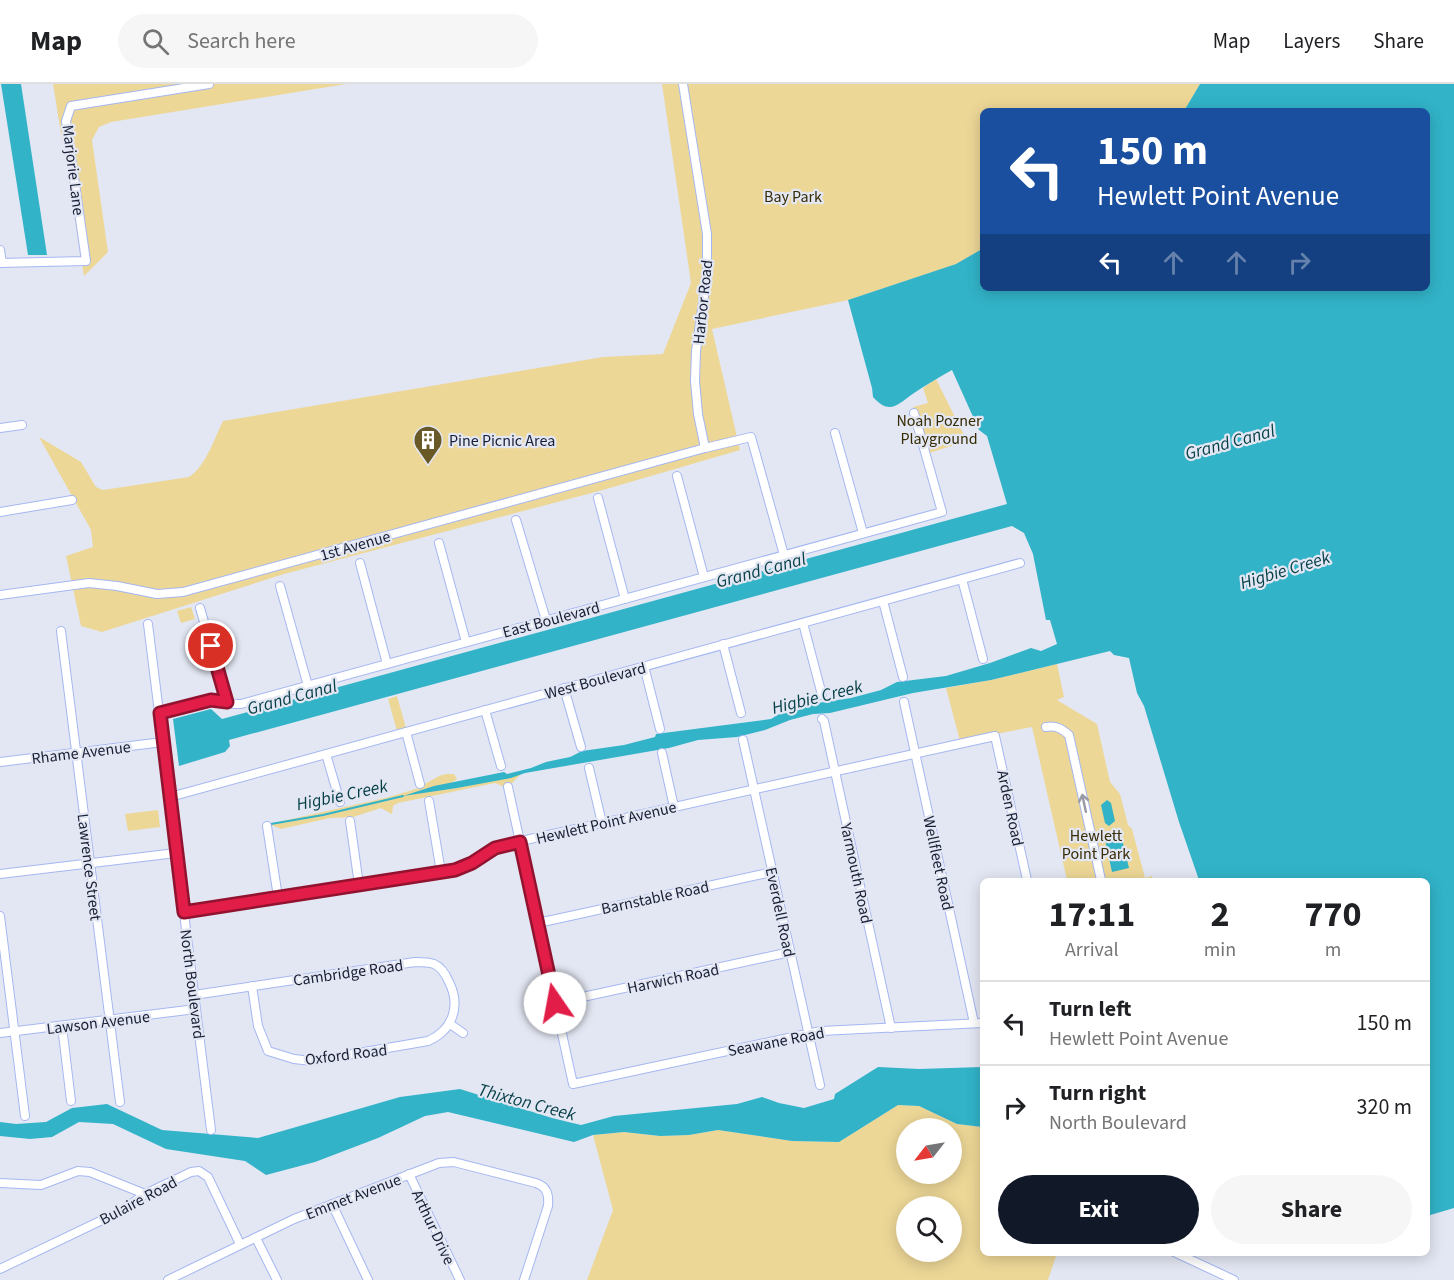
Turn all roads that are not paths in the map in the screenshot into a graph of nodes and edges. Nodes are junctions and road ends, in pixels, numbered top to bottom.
1 (209, 84) edge
2 (683, 84) edge
3 (0, 250) edge
4 (1, 263) edge
5 (914, 413) dead end
6 (22, 425) dead end
7 (0, 428) edge
8 (836, 433) dead end
9 (705, 448) junction
10 (677, 476) dead end
11 (598, 498) dead end
12 (72, 500) dead end
13 (0, 512) edge
14 (516, 520) dead end
15 (863, 533) junction
16 (439, 543) dead end
17 (784, 555) junction
18 (360, 563) dead end
19 (1020, 563) dead end
20 (704, 577) junction
21 (962, 579) junction
22 (280, 586) dead end
23 (0, 595) edge
24 (625, 598) junction
25 (883, 601) junction
26 (200, 608) dead end
27 (546, 620) junction
28 (803, 623) junction
29 (148, 624) dead end
30 (61, 631) dead end
31 (466, 642) junction
32 (723, 644) junction
33 (983, 659) dead end
34 (387, 664) junction
35 (644, 666) junction
36 (903, 677) dead end
37 (308, 686) junction
38 (564, 688) junction
39 (822, 695) dead end
40 (227, 702) junction
41 (904, 702) dead end
42 (485, 710) junction
43 (160, 713) junction
44 (741, 713) dead end
45 (822, 719) dead end
46 (1046, 727) dead end
47 (660, 729) dead end
48 (406, 732) junction
49 (995, 736) joint
50 (743, 740) dead end
51 (163, 742) junction
52 (581, 747) dead end
53 (76, 753) junction
54 (662, 753) dead end
55 (326, 754) junction
56 (915, 755) junction
57 (0, 762) edge
58 (501, 766) dead end
59 (589, 768) dead end
60 (835, 772) junction
61 (420, 784) dead end
62 (508, 788) dead end
63 (754, 790) junction
64 (170, 797) junction
65 (429, 801) dead end
66 (340, 802) dead end
67 (674, 807) junction
68 (350, 821) dead end
69 (602, 823) junction
70 (267, 826) dead end
71 (520, 842) junction
72 (176, 853) junction
73 (90, 863) junction
74 (441, 872) junction
75 (772, 872) junction
76 (0, 874) edge
77 (1027, 878) edge
78 (1101, 878) edge
79 (359, 885) junction
80 (278, 897) junction
81 (184, 912) junction
82 (0, 916) edge
83 (538, 923) junction
84 (790, 952) junction
85 (252, 986) junction
86 (194, 995) junction
87 (555, 1003) junction
88 (196, 1009) junction
89 (109, 1020) junction
90 (978, 1023) edge
91 (450, 1024) junction
92 (62, 1026) junction
93 (891, 1028) junction
94 (15, 1032) junction
95 (0, 1033) edge
96 (463, 1033) dead end
97 (807, 1034) junction
98 (820, 1085) dead end
99 (71, 1101) dead end
100 (120, 1102) dead end
101 (25, 1116) dead end
102 (211, 1130) dead end
103 (409, 1174) junction
104 (0, 1183) edge
105 (145, 1194) junction
106 (332, 1204) junction
107 (256, 1238) junction
108 (240, 1244) junction
109 (1183, 1256) edge
110 (0, 1269) edge
111 (184, 1277) edge
112 (168, 1280) edge
113 (277, 1280) edge
114 (368, 1280) edge
115 (460, 1280) edge
116 (524, 1280) edge
117 (1234, 1280) edge

1 - 4 street, Marjorie Lane
2 - 9 street, Harbor Road
3 - 4 street
5 - 15 street, East Boulevard
6 - 7 street
8 - 15 street
9 - 17 street, 1st Avenue
9 - 23 street, 1st Avenue
10 - 20 street
11 - 24 street
12 - 13 street
14 - 27 street
15 - 17 street, East Boulevard
16 - 31 street
17 - 20 street, East Boulevard
18 - 34 street
19 - 21 street, West Boulevard
20 - 24 street, East Boulevard
21 - 25 street, West Boulevard
21 - 33 street
22 - 37 street
24 - 27 street, East Boulevard
25 - 28 street, West Boulevard
25 - 36 street
26 - 40 street
27 - 31 street, East Boulevard
28 - 32 street, West Boulevard
28 - 39 street
29 - 43 street, North Boulevard
30 - 53 street, Lawrence Street
31 - 34 street, East Boulevard
32 - 35 street, West Boulevard
32 - 44 street
34 - 37 street, East Boulevard
35 - 38 street, West Boulevard
35 - 47 street
37 - 40 street, East Boulevard
38 - 42 street, West Boulevard
38 - 52 street
40 - 43 street, East Boulevard
41 - 56 street, Wellfleet Road
42 - 48 street, West Boulevard
42 - 58 street
43 - 51 street, North Boulevard
45 - 60 street, Yarmouth Road
78 -> 46 street
48 - 55 street, West Boulevard
48 - 61 street
49 - 56 street, Hewlett Point Avenue
49 - 77 street, Arden Road
50 - 63 street, Everdell Road
51 - 53 street, Rhame Avenue
51 - 64 street, North Boulevard
53 - 57 street, Rhame Avenue
53 - 73 street, Lawrence Street
54 - 67 street
55 - 64 street, West Boulevard
55 - 66 street
56 - 60 street, Hewlett Point Avenue
56 - 90 street, Wellfleet Road
59 - 69 street
60 - 63 street, Hewlett Point Avenue
60 - 93 street, Yarmouth Road
62 - 71 street
63 - 67 street, Hewlett Point Avenue
63 - 75 street, Everdell Road
64 - 72 street, North Boulevard
65 - 74 street
67 - 69 street, Hewlett Point Avenue
68 - 79 street
69 - 71 street, Hewlett Point Avenue
70 - 80 street
71 - 74 street, Hewlett Point Avenue
71 - 83 street
72 - 73 street
72 - 81 street, North Boulevard
73 - 76 street
73 - 89 street, Lawrence Street
74 - 79 street, Hewlett Point Avenue
75 - 83 street, Barnstable Road
75 - 84 street, Everdell Road
79 - 80 street, Hewlett Point Avenue
80 - 81 street, Hewlett Point Avenue
81 - 86 street, North Boulevard
82 - 94 street
83 - 87 street
84 - 87 street, Harwich Road
84 - 97 street, Everdell Road
85 - 86 street, Cambridge Road
85 - 91 street, Cambridge Road
85 - 91 street, Oxford Road
86 - 88 street, North Boulevard
87 - 97 street, Seawane Road
88 - 89 street, Lawson Avenue
88 - 102 street, North Boulevard
89 - 92 street, Lawson Avenue
89 - 100 street, Lawrence Street
90 - 93 street, Seawane Road
91 - 96 street
92 - 94 street, Lawson Avenue
92 - 99 street
93 - 97 street, Seawane Road
94 - 95 street, Lawson Avenue
94 - 101 street
97 - 98 street, Everdell Road
103 - 106 street, Emmet Avenue
103 - 115 street, Arthur Drive
103 - 116 street, Emmet Avenue
104 - 105 street
105 - 108 street, Bulaire Road
105 - 110 street, Bulaire Road
106 - 107 street, Emmet Avenue
106 - 114 street
107 - 108 street, Emmet Avenue
107 - 113 street
108 - 111 street, Emmet Avenue
109 - 117 street
111 - 112 street, Emmet Avenue

